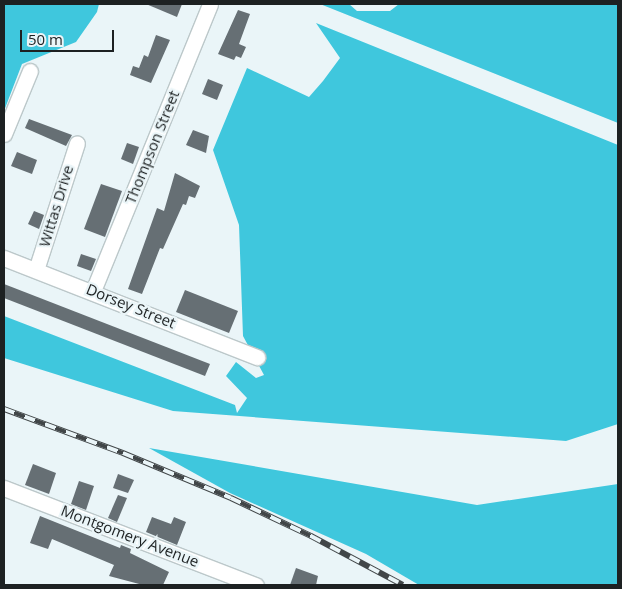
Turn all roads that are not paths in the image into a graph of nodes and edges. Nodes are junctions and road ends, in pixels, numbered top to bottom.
1 (210, 4) edge
2 (30, 71) dead end
3 (4, 134) edge
4 (77, 144) dead end
5 (4, 258) edge
6 (36, 270) junction
7 (94, 291) junction
8 (257, 357) dead end
9 (4, 488) edge
10 (256, 585) edge

1 - 7 street, Thompson Street
2 - 3 street
4 - 6 street, Wittas Drive
5 - 6 street, Dorsey Street
6 - 7 street, Dorsey Street
7 - 8 street, Dorsey Street
9 - 10 street, Montgomery Avenue

